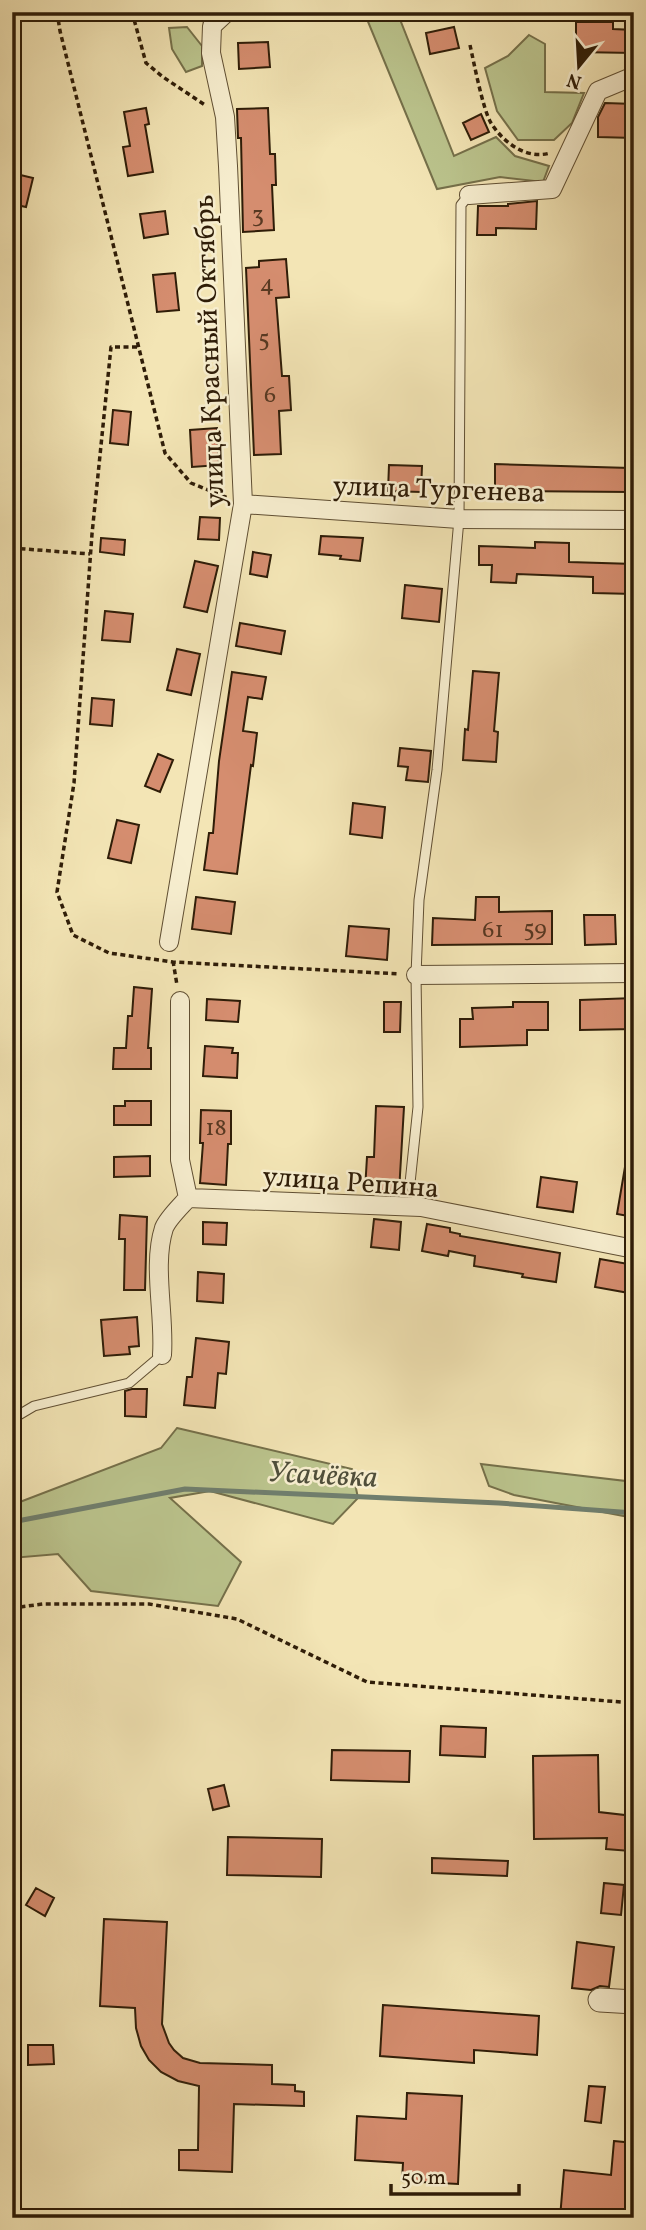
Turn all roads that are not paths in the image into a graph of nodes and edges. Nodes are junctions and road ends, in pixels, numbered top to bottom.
1 (227, 12) edge
2 (634, 76) edge
3 (469, 195) joint
4 (243, 505) junction
5 (459, 519) junction
6 (634, 520) edge
7 (169, 942) road end
8 (634, 973) edge
9 (416, 975) junction
10 (180, 1001) road end
11 (188, 1198) junction
12 (421, 1207) junction
13 (634, 1249) edge
14 (162, 1355) joint
15 (12, 1419) edge
16 (600, 2000) dead end
17 (634, 2002) edge

1 - 4 street, улица Красный Октябрь
2 - 3 street
3 - 5 lane
4 - 5 street, улица Тургенева
4 - 7 street, улица Красный Октябрь
5 - 6 street, улица Тургенева
5 - 9 lane
8 - 9 street
9 - 12 lane
10 - 11 street
11 - 12 street, улица Репина
11 - 14 street
12 - 13 street, улица Репина
14 - 15 lane
16 - 17 street

